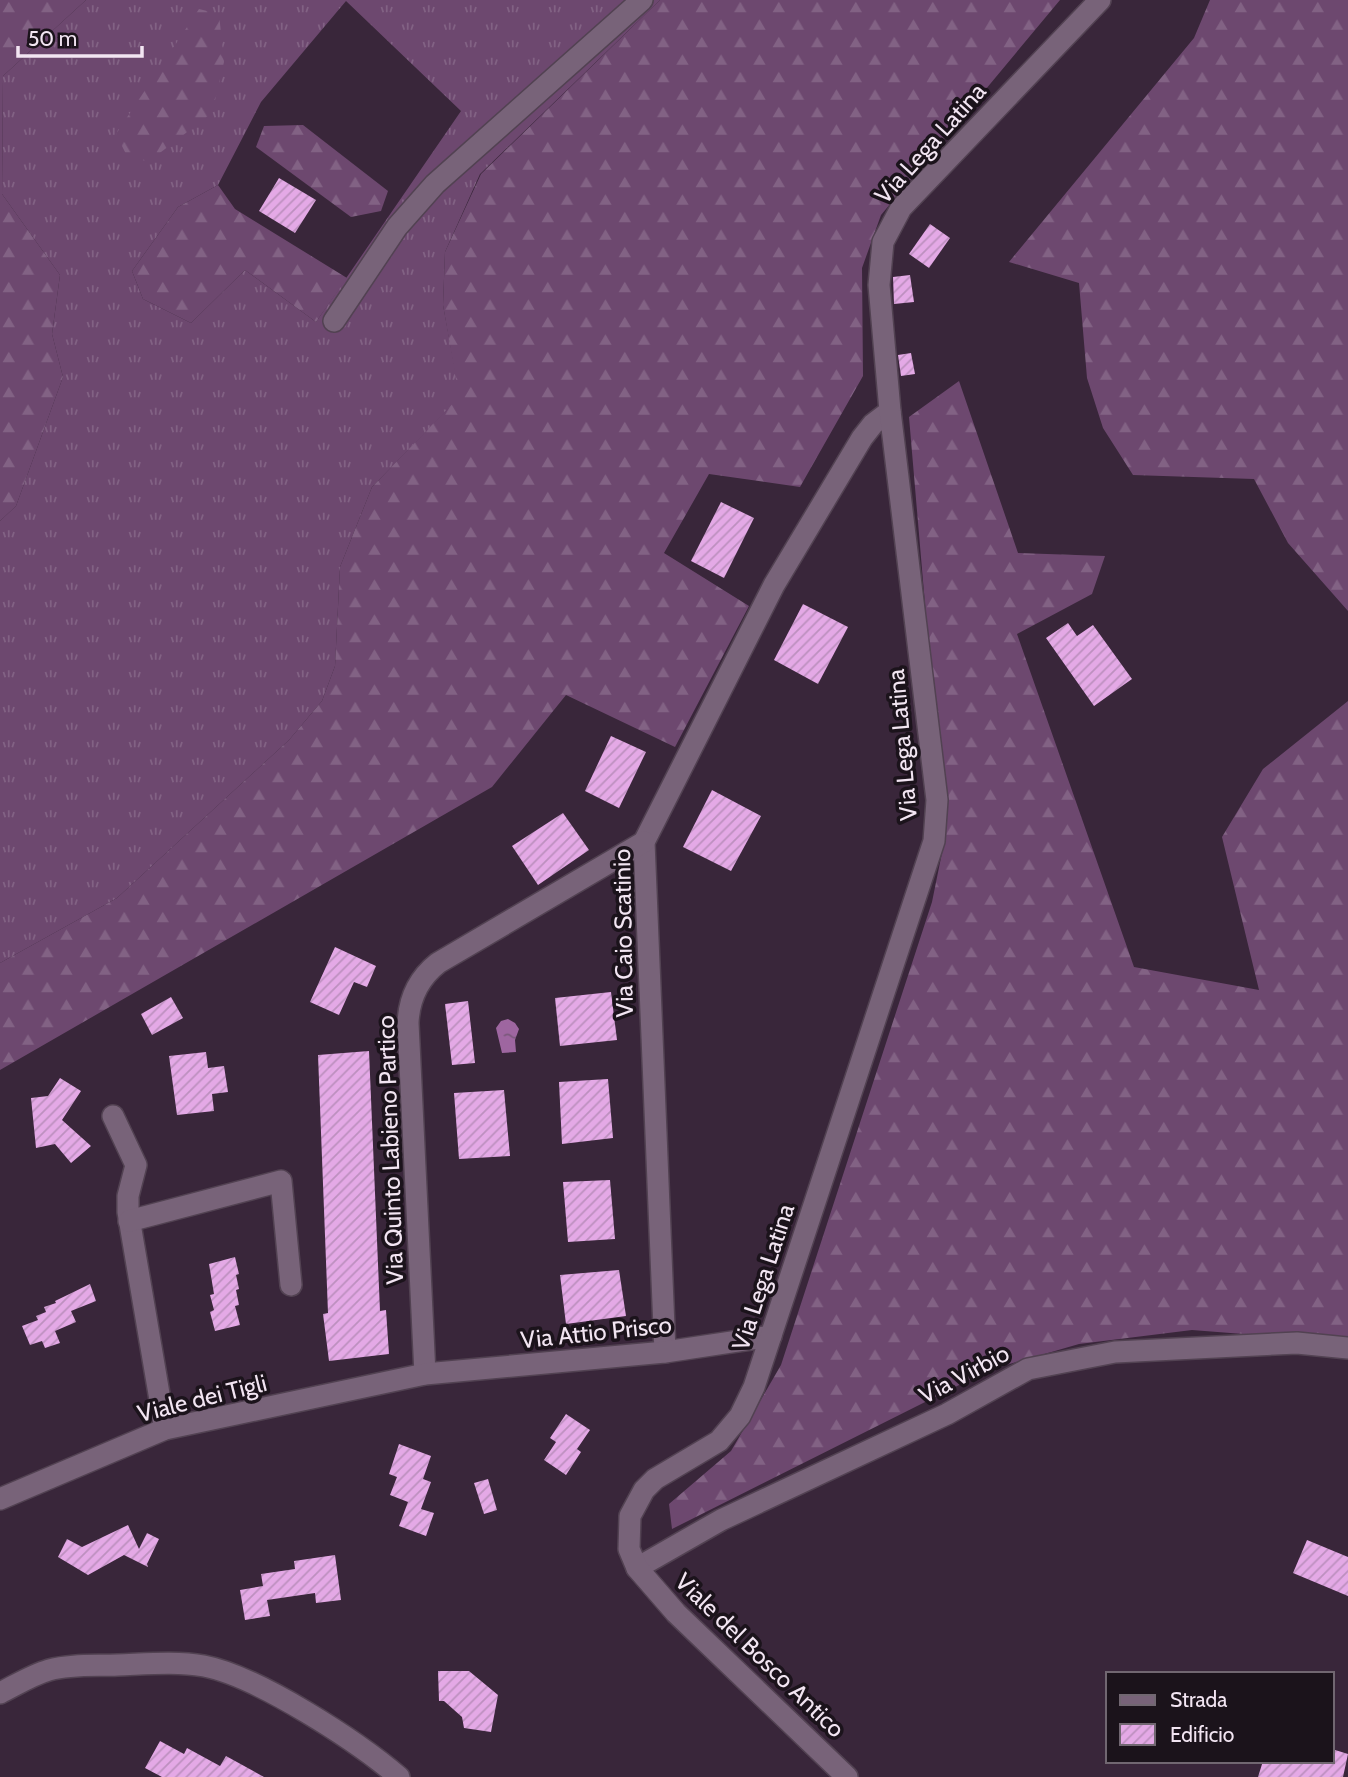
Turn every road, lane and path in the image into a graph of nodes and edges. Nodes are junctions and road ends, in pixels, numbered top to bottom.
1 (642, 0) edge
2 (1100, 0) edge
3 (334, 321) dead end
4 (890, 411) junction
5 (645, 842) junction
6 (113, 1116) dead end
7 (130, 1221) junction
8 (291, 1285) dead end
9 (771, 1336) junction
10 (1348, 1348) edge
11 (665, 1352) junction
12 (425, 1374) junction
13 (165, 1429) junction
14 (0, 1499) edge
15 (637, 1568) junction
16 (0, 1693) edge
17 (399, 1777) edge
18 (847, 1777) edge

1 - 3 street
2 - 4 street, Via Lega Latina
4 - 5 street, Via Caio Scatinio
4 - 9 street, Via Lega Latina
5 - 11 street, Via Caio Scatinio
5 - 12 street, Via Quinto Labieno Partico
6 - 7 street
7 - 8 street
7 - 13 street
9 - 11 street, Via Attio Prisco
9 - 15 street, Via Lega Latina
10 - 15 street, Via Virbio
11 - 12 street, Via Attio Prisco
12 - 13 street, Viale dei Tigli
13 - 14 street, Viale dei Tigli
15 - 18 street, Viale del Bosco Antico
16 - 17 street

